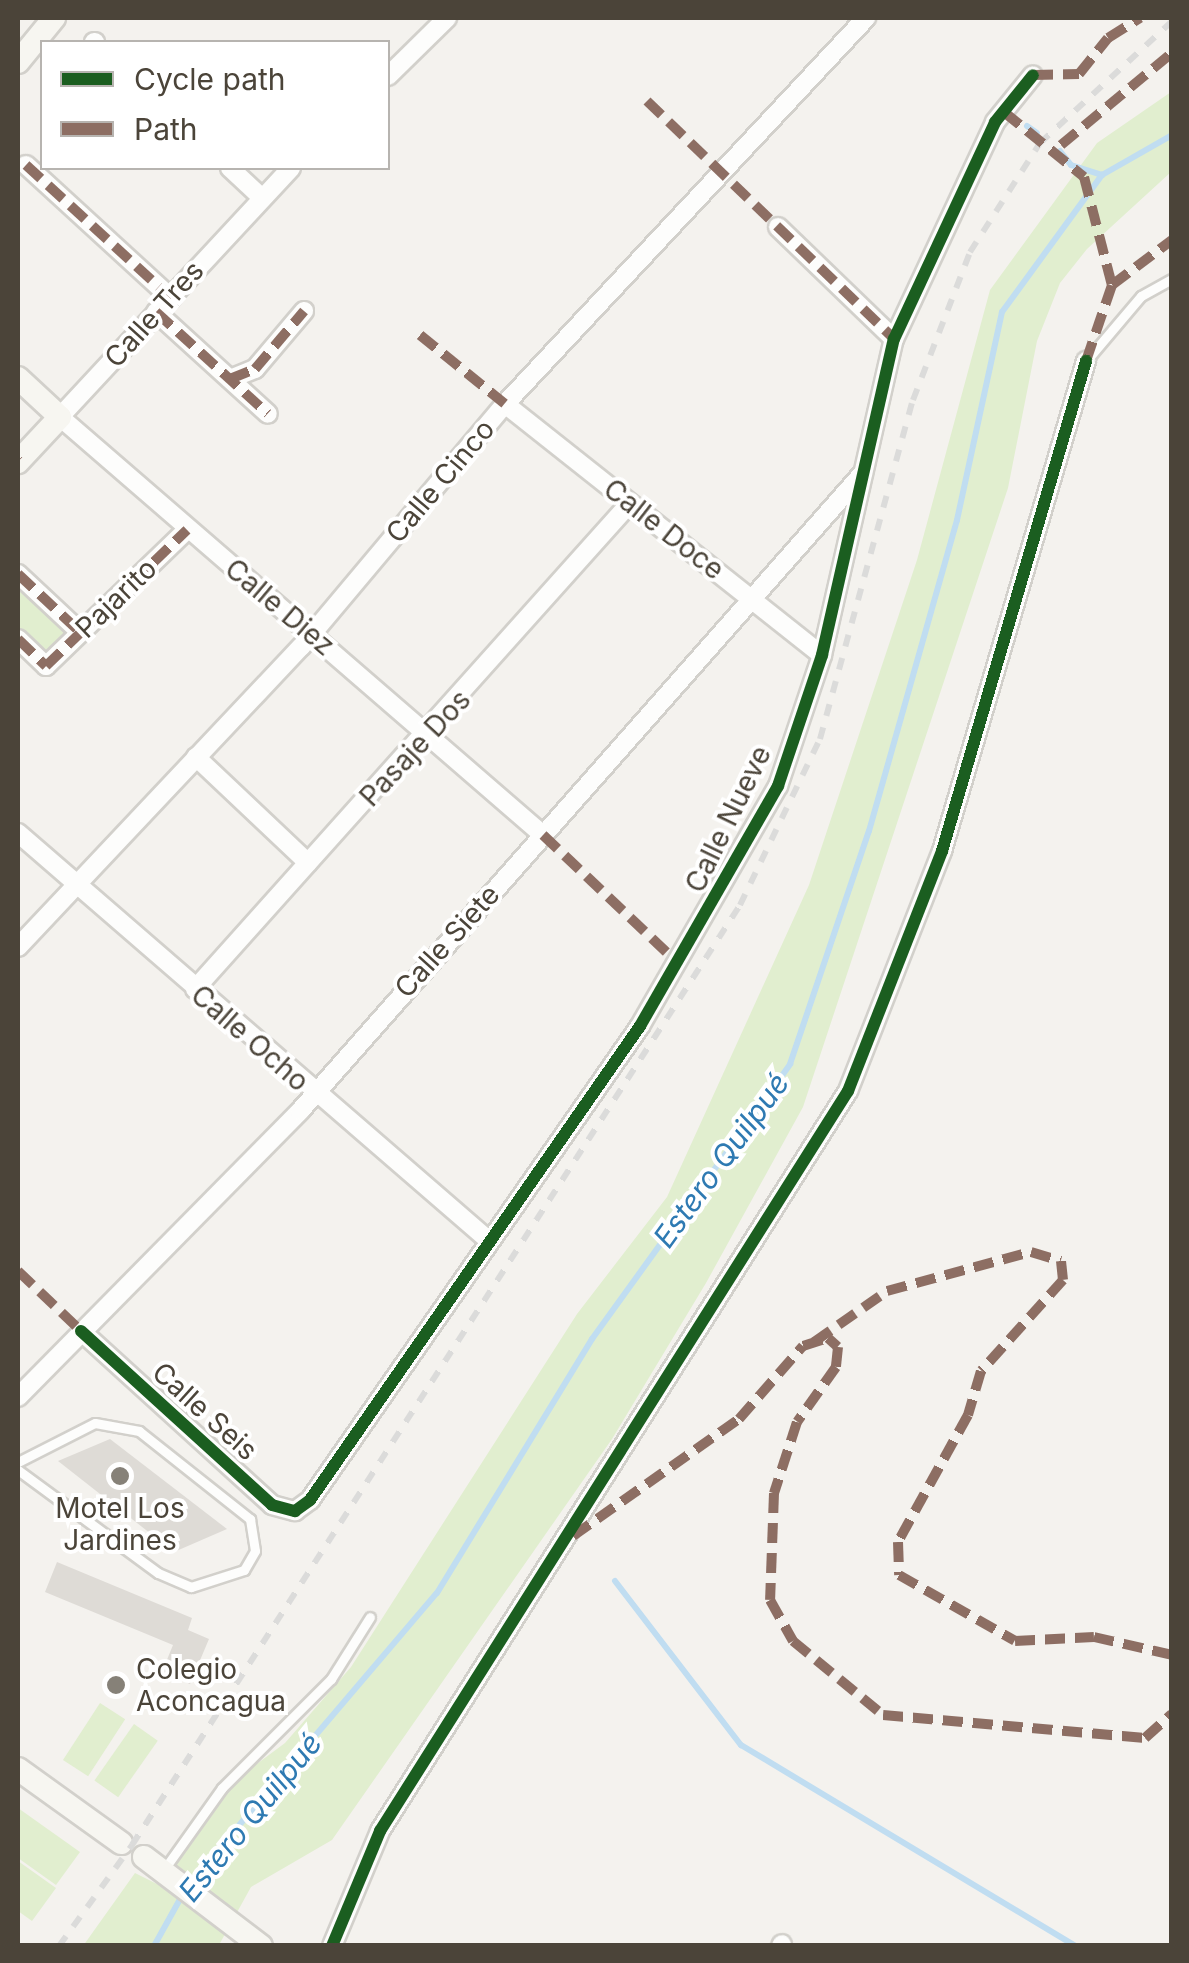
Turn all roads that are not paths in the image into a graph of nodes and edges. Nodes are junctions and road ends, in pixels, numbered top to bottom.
1 (54, 18) edge
2 (447, 18) edge
3 (866, 18) edge
4 (18, 62) edge
5 (390, 74) edge
6 (1033, 74) dead end
7 (26, 164) dead end
8 (232, 170) edge
9 (288, 170) edge
10 (260, 196) junction
11 (778, 227) dead end
12 (1172, 280) edge
13 (171, 298) junction
14 (156, 312) junction
15 (304, 312) dead end
16 (894, 339) junction
17 (1086, 361) joint
18 (18, 378) edge
19 (230, 380) junction
20 (505, 404) junction
21 (268, 414) dead end
22 (60, 416) junction
23 (18, 461) edge
24 (863, 473) junction
25 (630, 502) junction
26 (187, 530) junction
27 (18, 574) edge
28 (756, 602) junction
29 (80, 632) junction
30 (312, 633) junction
31 (18, 639) edge
32 (822, 655) junction
33 (429, 736) junction
34 (196, 757) junction
35 (18, 833) edge
36 (543, 835) junction
37 (308, 863) junction
38 (75, 888) junction
39 (18, 947) edge
40 (195, 989) junction
41 (312, 1092) junction
42 (486, 1239) junction
43 (81, 1331) junction
44 (18, 1397) edge
45 (18, 1462) edge
46 (18, 1470) edge
47 (302, 1508) joint
48 (370, 1617) dead end
49 (18, 1770) edge
50 (122, 1843) dead end
51 (154, 1864) joint
52 (262, 1946) edge
53 (332, 1946) edge

1 - 4 street
2 - 5 street
3 - 20 street, Calle Cinco
6 - 16 street, Calle Nueve
7 - 13 street
8 - 10 street
9 - 10 street, Calle Tres
10 - 13 street, Calle Tres
11 - 16 street
12 - 17 lane
13 - 14 street, Calle Tres
14 - 19 street
14 - 22 street, Calle Tres
15 - 19 street
16 - 24 street, Calle Nueve
17 - 53 street
18 - 22 street, Calle Diez
19 - 21 street
20 - 25 street, Calle Doce
20 - 30 street, Calle Cinco
22 - 23 street, Calle Tres
22 - 26 street, Calle Diez
24 - 28 street, Calle Siete
24 - 32 street, Calle Nueve
25 - 28 street, Calle Doce
25 - 33 street, Pasaje Dos
26 - 29 street, Pajarito
26 - 30 street, Calle Diez
27 - 29 street
28 - 32 street, Calle Doce
28 - 36 street, Calle Siete
29 - 31 street, Pajarito
30 - 33 street, Calle Diez
30 - 34 street, Calle Cinco
32 - 42 street, Calle Nueve
33 - 36 street, Calle Diez
33 - 37 street, Pasaje Dos
34 - 37 street
34 - 38 street, Calle Cinco
35 - 38 street, Calle Ocho
36 - 41 street, Calle Siete
37 - 40 street, Pasaje Dos
38 - 39 street, Calle Cinco
38 - 40 street, Calle Ocho
40 - 41 street, Calle Ocho
41 - 42 street, Calle Ocho
41 - 43 street, Calle Siete
42 - 47 street, Calle Nueve
43 - 44 street, Calle Siete
43 - 47 street, Calle Seis
45 - 46 lane
48 - 51 lane
49 - 50 street
51 - 52 street

